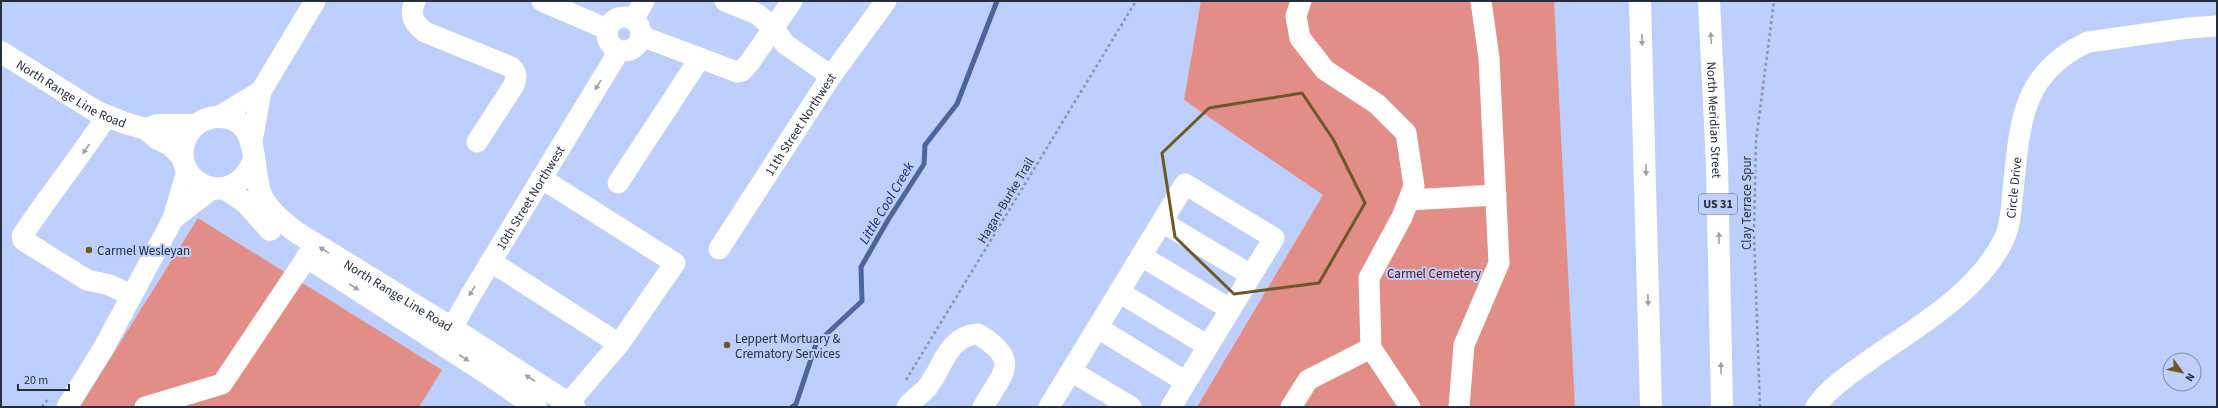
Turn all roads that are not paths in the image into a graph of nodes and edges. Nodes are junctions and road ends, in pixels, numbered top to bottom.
1 (315, 1) edge
2 (415, 1) edge
3 (542, 1) edge
4 (644, 1) edge
5 (725, 1) edge
6 (792, 1) edge
7 (886, 1) edge
8 (1301, 1) edge
9 (1481, 1) edge
10 (1640, 1) edge
11 (1708, 1) edge
12 (2217, 26) edge
13 (773, 27) junction
14 (637, 28) junction
15 (607, 29) junction
16 (618, 51) junction
17 (1, 52) edge
18 (700, 58) junction
19 (831, 76) junction
20 (261, 91) junction
21 (107, 116) junction
22 (218, 117) junction
23 (196, 125) junction
24 (146, 129) junction
25 (477, 142) dead end
26 (253, 150) junction
27 (185, 164) junction
28 (542, 178) junction
29 (618, 183) dead end
30 (218, 188) junction
31 (1496, 195) junction
32 (1409, 200) junction
33 (173, 220) junction
34 (1162, 222) junction
35 (719, 250) dead end
36 (1141, 256) junction
37 (307, 257) junction
38 (490, 263) junction
39 (1251, 275) junction
40 (1119, 292) junction
41 (132, 296) junction
42 (1230, 309) junction
43 (1098, 328) junction
44 (447, 336) junction
45 (619, 344) junction
46 (1208, 346) junction
47 (1371, 348) junction
48 (1071, 371) junction
49 (1186, 382) junction
50 (208, 398) edge
51 (561, 403) edge
52 (67, 407) edge
53 (145, 407) edge
54 (536, 407) edge
55 (907, 407) edge
56 (983, 407) edge
57 (1049, 407) edge
58 (1131, 407) edge
59 (1171, 407) edge
60 (1291, 407) edge
61 (1410, 407) edge
62 (1459, 407) edge
63 (1651, 407) edge
64 (1722, 407) edge
65 (1816, 407) edge

1 - 20 street
2 - 25 street
3 - 15 street
4 - 14 street
5 - 13 street
6 - 13 street
7 - 19 street, 11th Street Northwest
8 - 32 street
9 - 31 street
10 -> 63 main road
64 -> 11 main road, North Meridian Street / US 31
12 - 65 street, Circle Drive
13 - 18 street
13 - 19 street
14 - 15 street
14 - 16 street
14 - 18 street
15 - 16 street
16 -> 28 street, 10th Street Northwest
17 - 21 main road, North Range Line Road
18 - 29 street
19 - 35 street, 11th Street Northwest
20 - 22 street
20 - 26 street
21 - 24 main road, North Range Line Road
21 -> 41 street
22 - 23 main road
22 - 26 main road
23 - 24 main road
23 - 27 main road
24 - 27 main road, North Range Line Road
26 - 30 main road
44 -> 26 main road, North Range Line Road
27 - 30 main road
27 - 33 street
28 - 38 street, 10th Street Northwest
28 - 45 street
30 - 33 street
30 - 37 main road, North Range Line Road
31 - 32 street
31 - 62 street
32 - 47 street
33 - 41 street
34 - 36 street
34 - 39 street
34 - 39 street
36 - 40 street
36 - 42 street
37 -> 44 main road, North Range Line Road
37 - 50 street
38 -> 44 street, 10th Street Northwest
38 - 45 street
39 - 42 street
40 - 43 street
40 - 46 street
41 - 52 street
42 - 46 street
43 - 48 street
43 - 49 street
51 -> 44 main road, North Range Line Road
44 -> 54 main road, North Range Line Road
45 - 51 street
46 - 49 street
47 - 60 street
47 - 61 street
48 - 57 street
48 - 58 street
49 - 59 street
50 - 53 street
55 - 56 street

